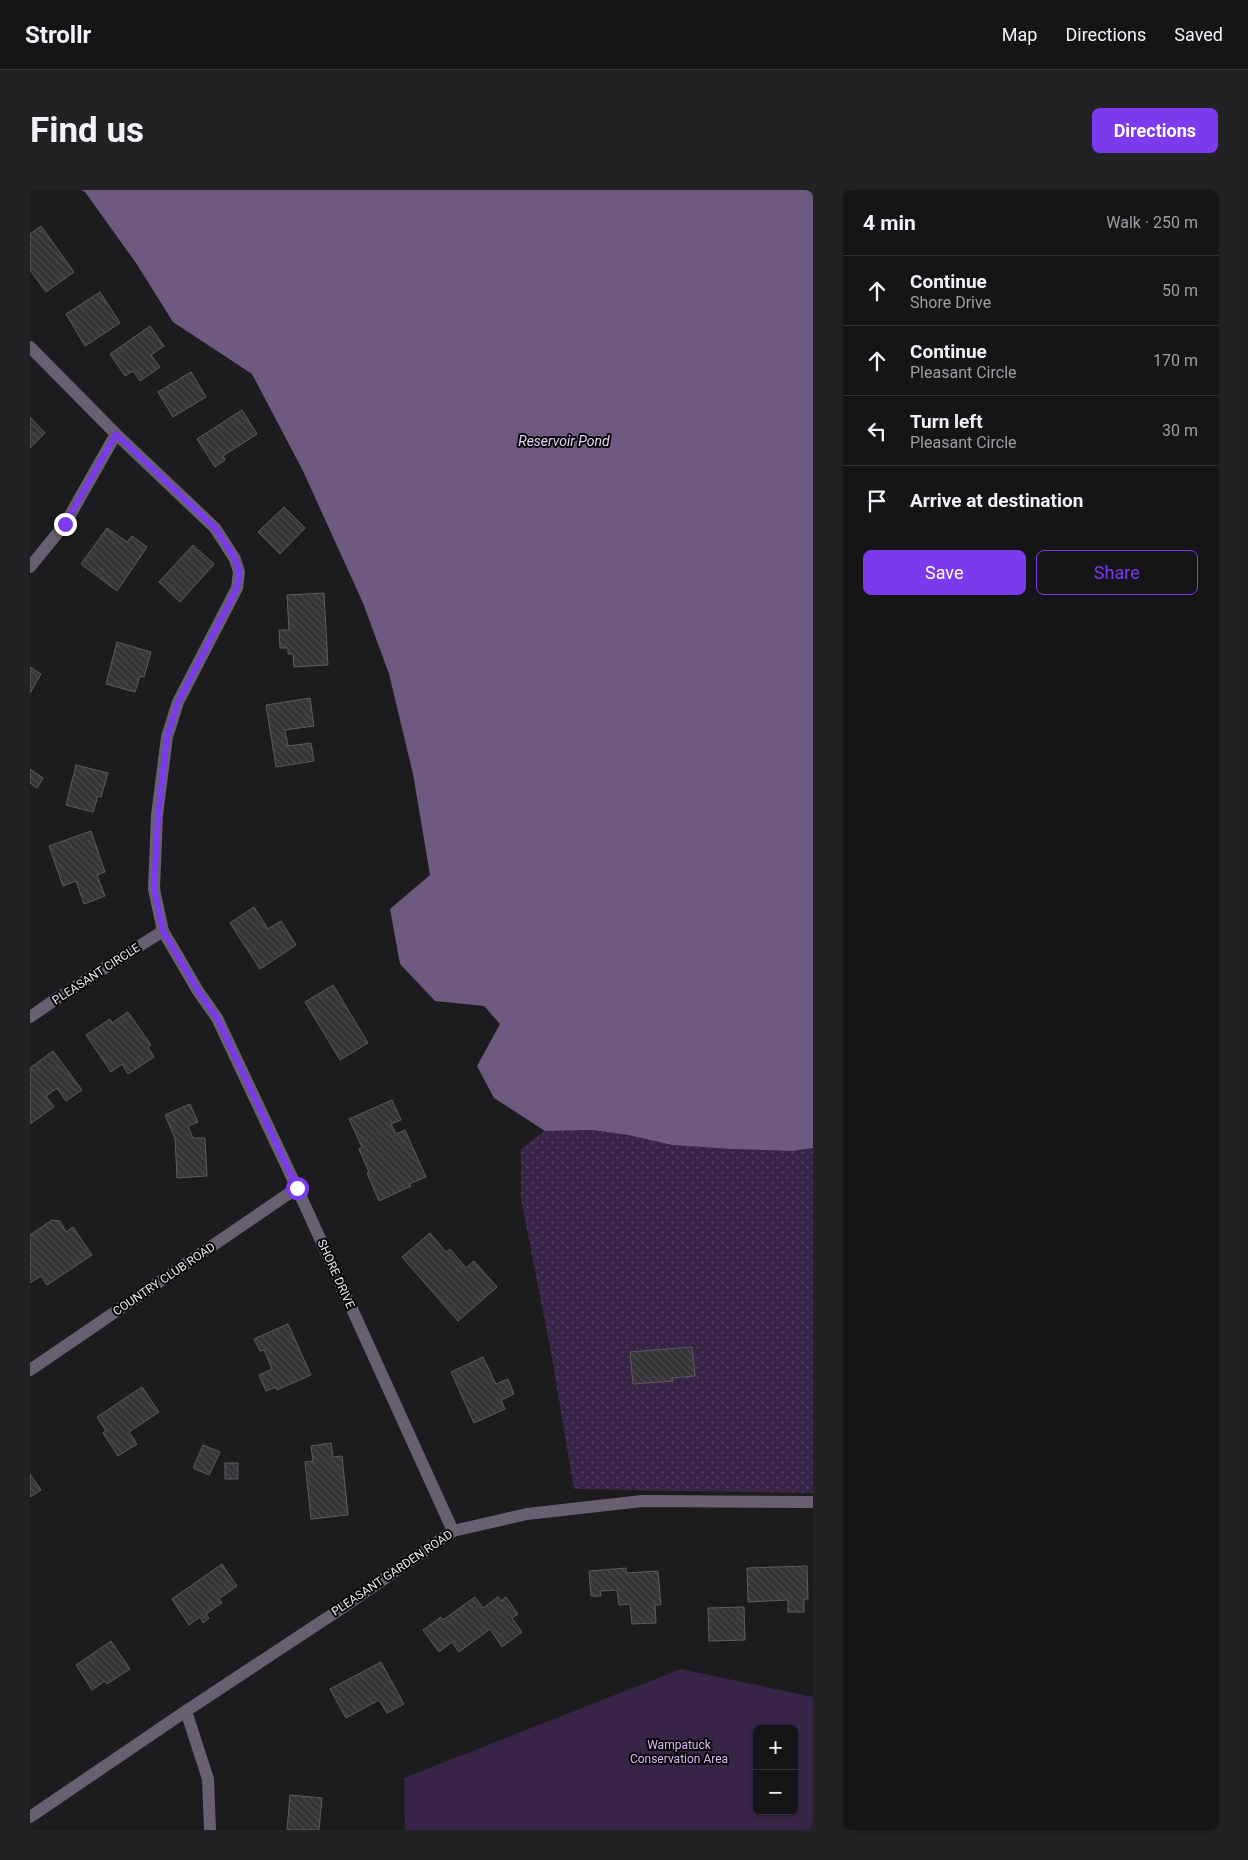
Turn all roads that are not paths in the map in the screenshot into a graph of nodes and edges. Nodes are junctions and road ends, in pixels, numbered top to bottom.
1 (30, 347) edge
2 (116, 434) junction
3 (30, 567) edge
4 (163, 931) junction
5 (30, 1017) edge
6 (297, 1188) junction
7 (30, 1370) edge
8 (813, 1502) edge
9 (453, 1531) junction
10 (186, 1711) junction
11 (30, 1817) edge
12 (210, 1830) edge

1 - 2 street
2 - 3 street
2 - 4 street
4 - 5 street, PLEASANT CIRCLE
4 - 6 street, SHORE DRIVE
6 - 7 street, COUNTRY CLUB ROAD
6 - 9 street, SHORE DRIVE
8 - 9 street, PLEASANT GARDEN ROAD
9 - 10 street, PLEASANT GARDEN ROAD
10 - 11 street, PLEASANT GARDEN ROAD
10 - 12 street

